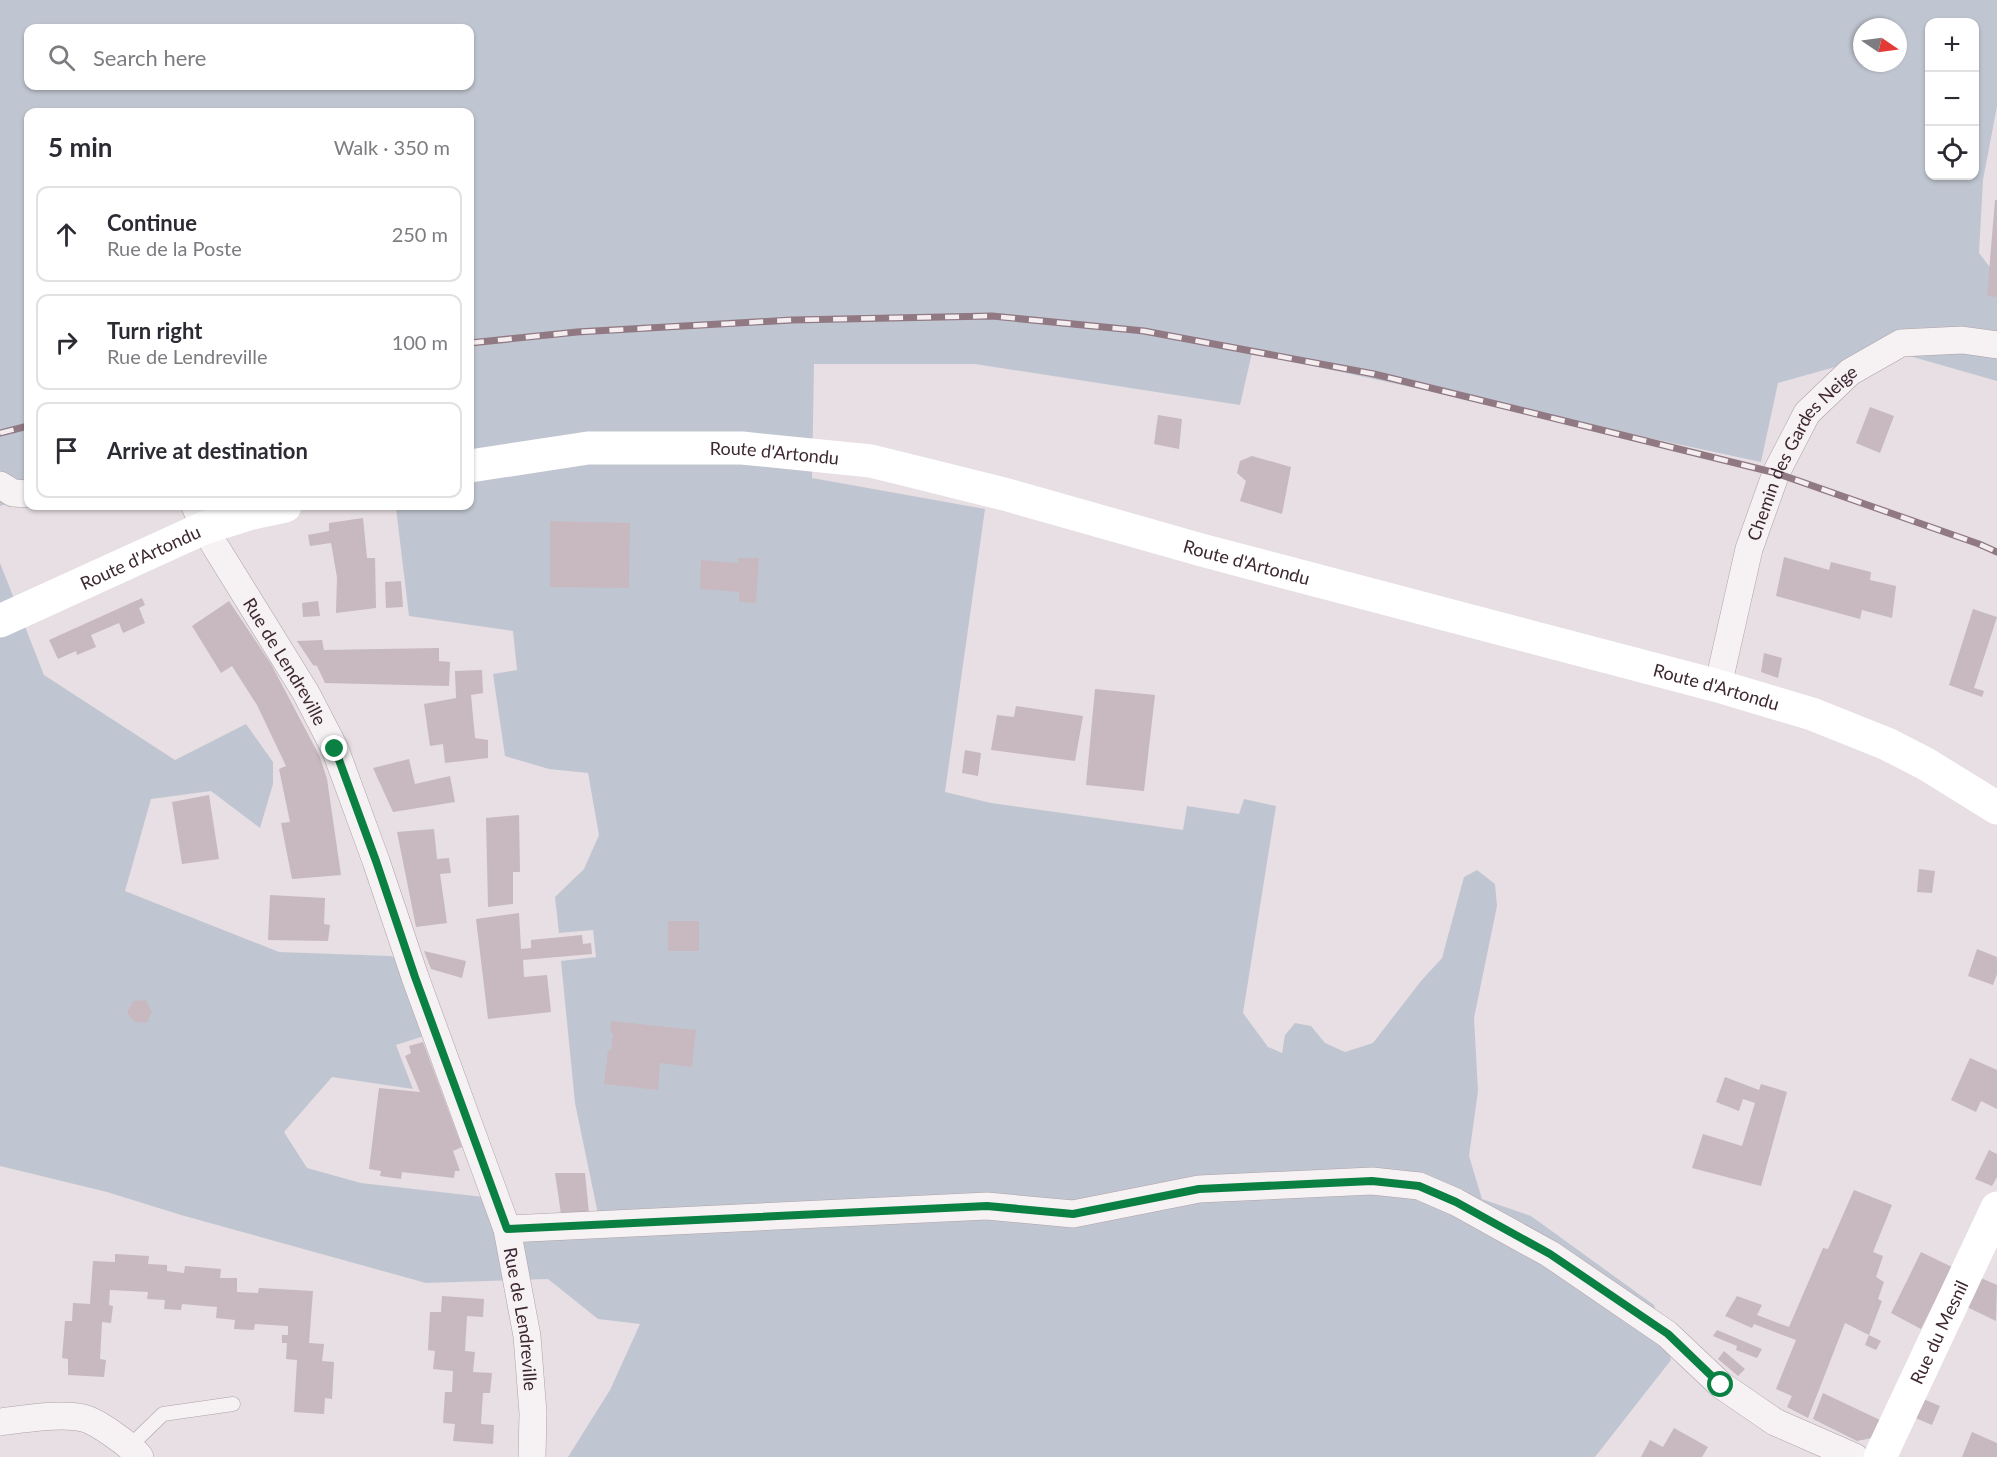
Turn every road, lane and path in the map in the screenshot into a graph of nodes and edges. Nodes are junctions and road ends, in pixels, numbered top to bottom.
1 (1997, 345) edge
2 (474, 465) edge
3 (0, 485) edge
4 (24, 494) edge
5 (266, 510) edge
6 (200, 517) edge
7 (0, 621) edge
8 (1718, 686) junction
9 (1997, 808) edge
10 (1997, 1209) edge
11 (507, 1229) junction
12 (233, 1404) dead end
13 (0, 1422) edge
14 (135, 1451) edge
15 (532, 1457) edge
16 (1855, 1457) edge
17 (1880, 1457) edge

1 - 8 street, Chemin des Gardes Neige
2 - 8 main road, Route d'Artondu
3 - 4 street
5 - 6 main road, Route d'Artondu
6 - 7 main road, Route d'Artondu
6 - 11 street, Rue de Lendreville
8 - 9 main road, Route d'Artondu
10 - 17 main road, Rue du Mesnil
11 - 15 street, Rue de Lendreville
11 - 16 street
12 - 14 lane
13 - 14 street

